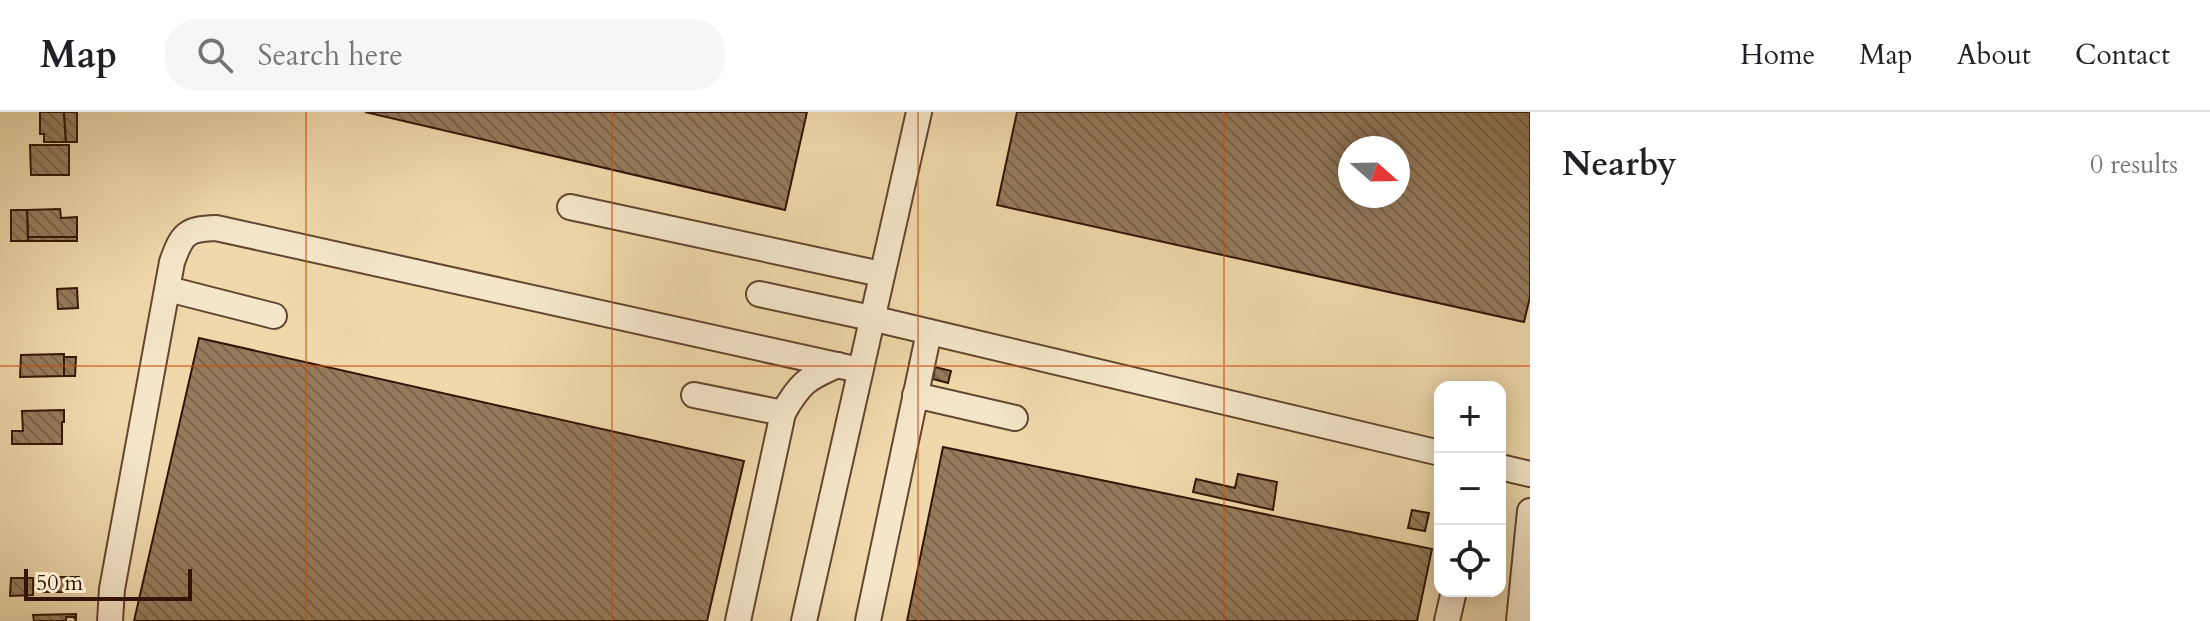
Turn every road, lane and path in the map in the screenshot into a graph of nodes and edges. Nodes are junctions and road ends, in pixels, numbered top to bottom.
1 (919, 112) edge
2 (570, 207) dead end
3 (881, 274) junction
4 (168, 289) junction
5 (759, 294) dead end
6 (274, 316) dead end
7 (871, 318) junction
8 (929, 332) junction
9 (849, 368) junction
10 (694, 395) dead end
11 (915, 395) junction
12 (783, 413) junction
13 (1015, 418) dead end
14 (1434, 452) edge
15 (1506, 468) edge
16 (1530, 474) edge
17 (1530, 511) edge
18 (1453, 597) edge
19 (110, 621) edge
20 (738, 621) edge
21 (804, 621) edge
22 (868, 621) edge
23 (1447, 621) edge
24 (1519, 621) edge

1 - 3 lane
2 - 3 lane
3 - 7 lane
4 - 6 lane
4 - 9 lane
4 - 19 lane
5 - 7 lane
7 - 8 lane
7 - 9 lane
8 - 11 lane
8 - 14 lane
9 - 12 lane
9 - 21 lane
10 - 12 lane
11 - 13 lane
11 - 22 lane
12 - 20 lane
15 - 16 lane
17 - 24 lane
18 - 23 lane

